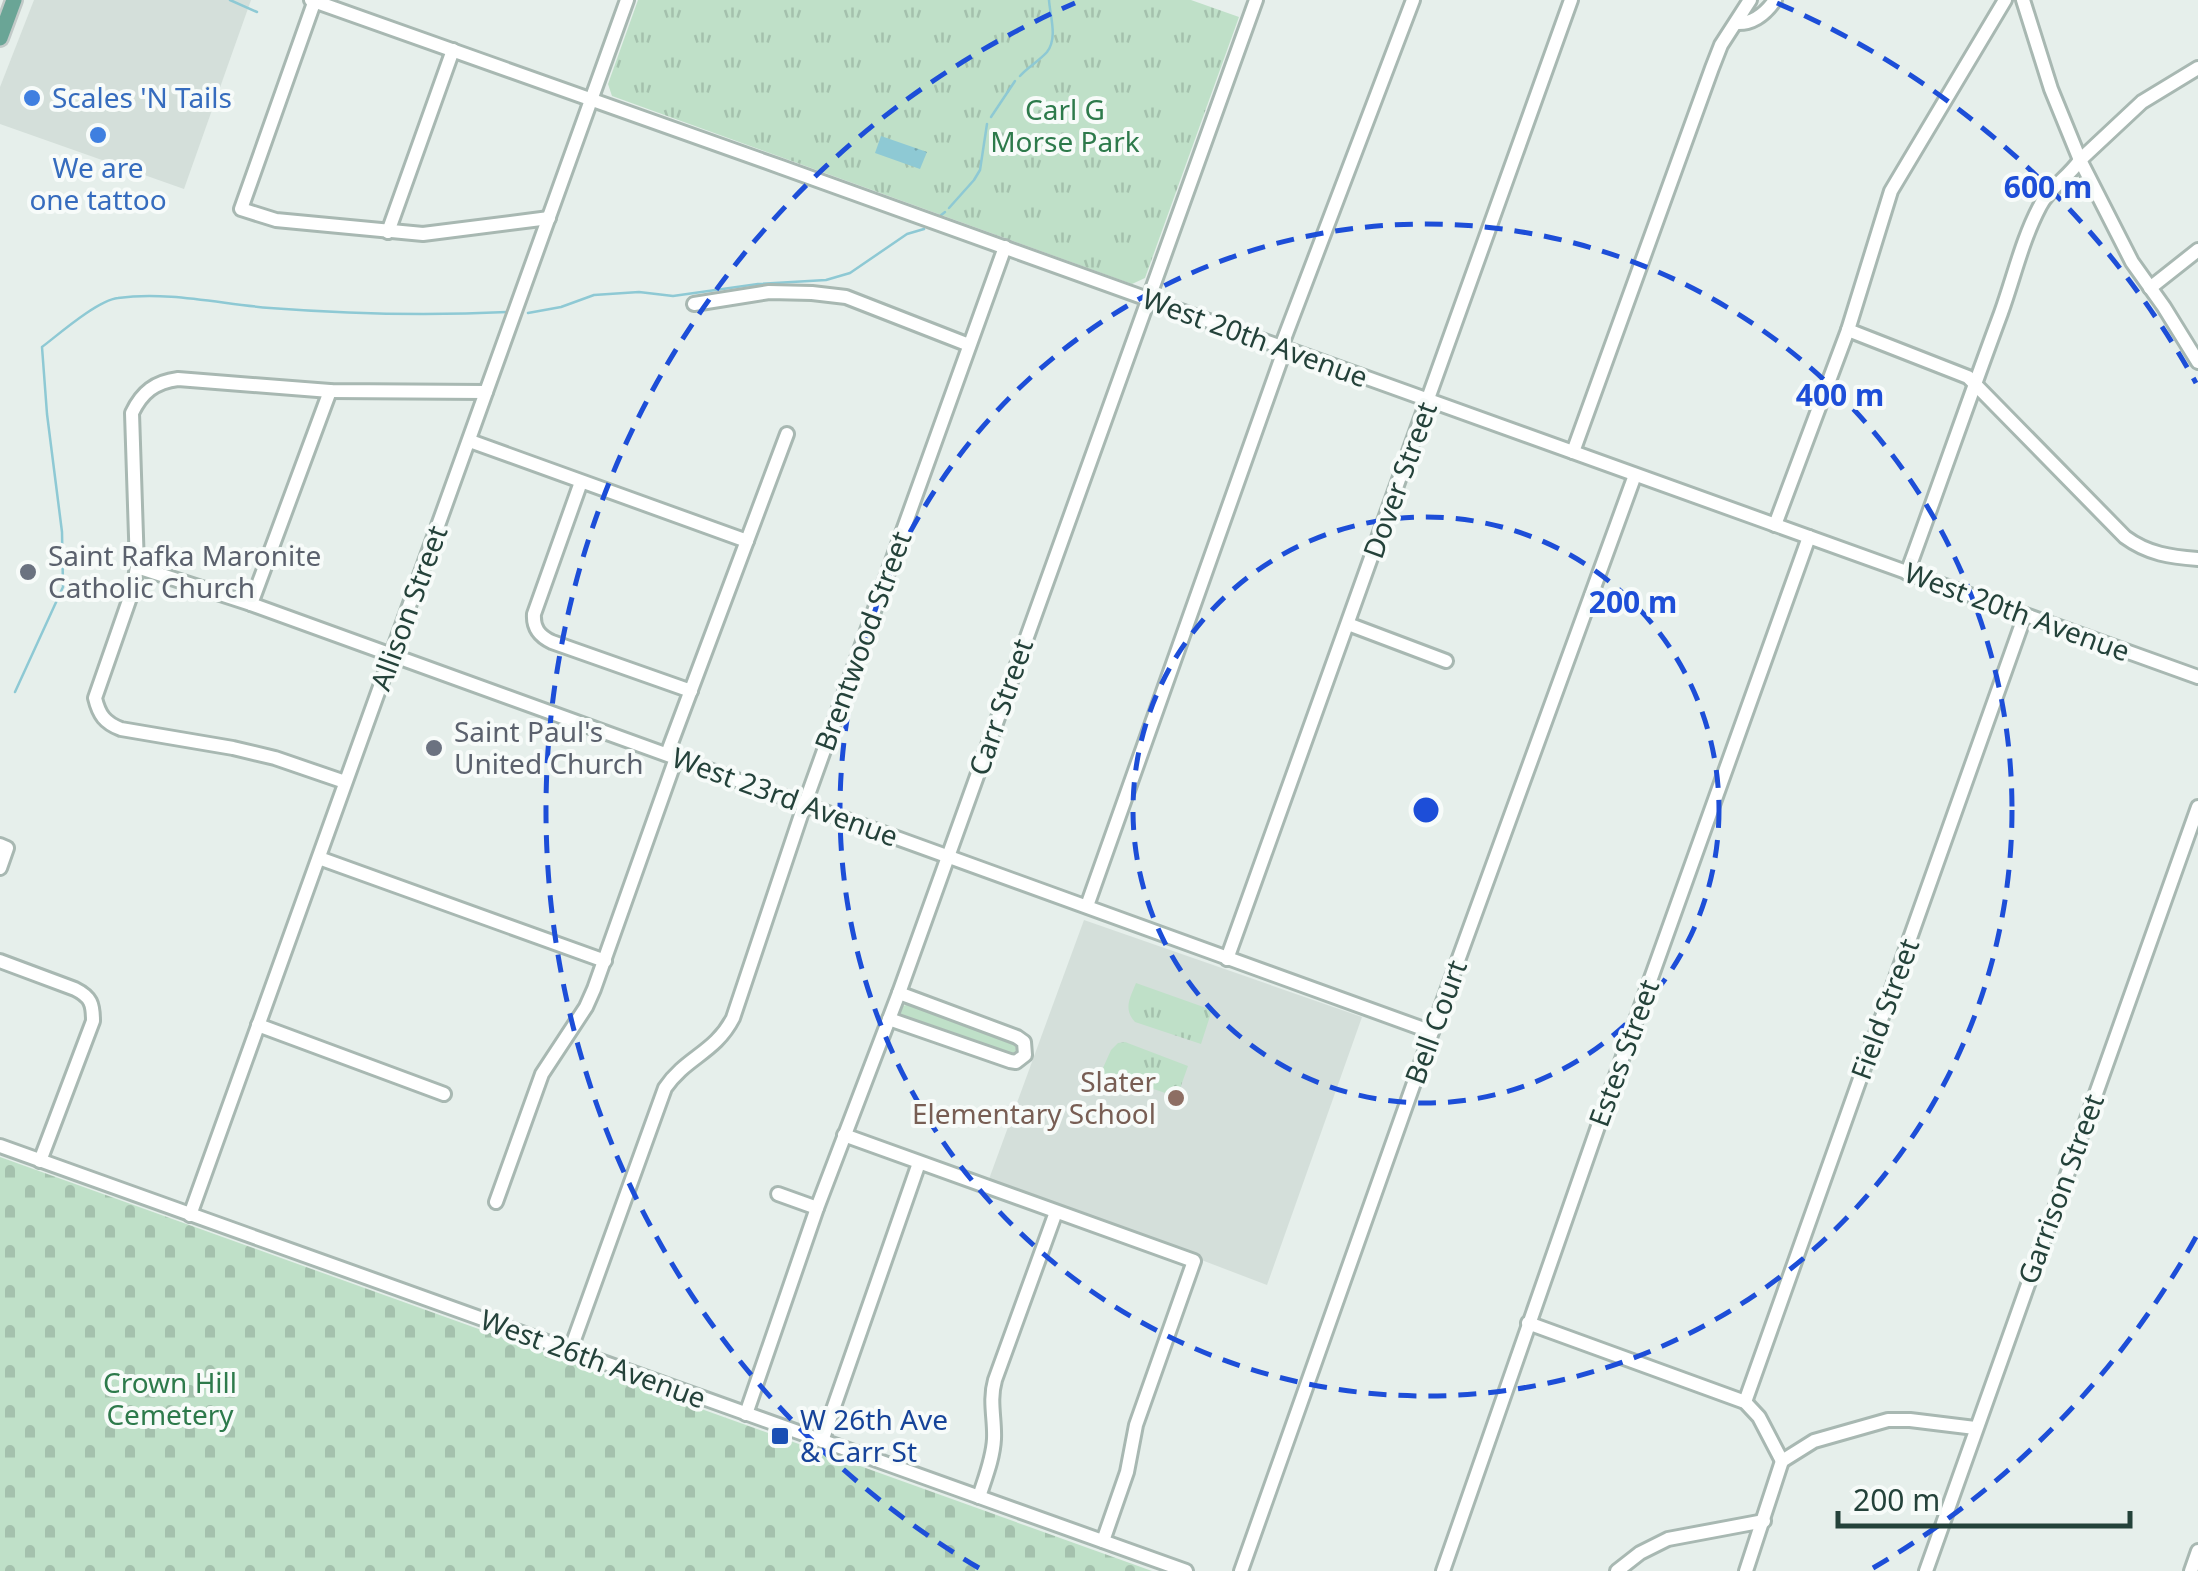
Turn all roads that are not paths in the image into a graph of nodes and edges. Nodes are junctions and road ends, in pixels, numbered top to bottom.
1 (14, 0) edge
2 (314, 0) edge
3 (627, 0) edge
4 (1256, 0) edge
5 (1413, 0) edge
6 (1571, 0) edge
7 (1750, 0) edge
8 (1775, 0) edge
9 (2005, 0) edge
10 (2023, 0) edge
11 (1736, 23) junction
12 (0, 38) edge
13 (452, 50) junction
14 (2198, 68) edge
15 (591, 100) junction
16 (2080, 160) junction
17 (549, 218) junction
18 (388, 232) junction
19 (1005, 248) junction
20 (2198, 250) edge
21 (2150, 288) junction
22 (1148, 299) junction
23 (694, 304) dead end
24 (1848, 330) junction
25 (969, 345) junction
26 (1283, 348) junction
27 (2198, 362) edge
28 (1974, 383) junction
29 (330, 391) junction
30 (486, 392) junction
31 (1428, 400) junction
32 (788, 434) dead end
33 (470, 441) junction
34 (1574, 452) junction
35 (1635, 475) junction
36 (582, 482) junction
37 (1775, 525) junction
38 (1808, 537) junction
39 (747, 542) junction
40 (2198, 559) edge
41 (137, 567) junction
42 (1908, 572) junction
43 (251, 604) junction
44 (2025, 615) junction
45 (1348, 624) junction
46 (392, 656) junction
47 (1446, 661) dead end
48 (2198, 678) edge
49 (691, 690) junction
50 (671, 756) junction
51 (345, 782) junction
52 (804, 806) junction
53 (2198, 806) edge
54 (4, 846) edge
55 (948, 856) junction
56 (319, 858) junction
57 (0, 868) edge
58 (1087, 906) junction
59 (1227, 959) junction
60 (1, 961) edge
61 (606, 961) junction
62 (899, 994) junction
63 (889, 1018) junction
64 (258, 1025) junction
65 (1432, 1032) junction
66 (444, 1094) dead end
67 (844, 1134) junction
68 (0, 1146) edge
69 (40, 1161) junction
70 (919, 1163) junction
71 (778, 1194) dead end
72 (496, 1202) dead end
73 (817, 1208) junction
74 (1056, 1212) junction
75 (190, 1214) junction
76 (1528, 1323) junction
77 (570, 1350) junction
78 (1745, 1402) junction
79 (746, 1414) junction
80 (1976, 1428) junction
81 (822, 1441) junction
82 (1782, 1461) junction
83 (978, 1497) junction
84 (1764, 1522) junction
85 (1103, 1541) junction
86 (2198, 1552) edge
87 (1186, 1571) edge
88 (1241, 1571) edge
89 (1443, 1571) edge
90 (1617, 1571) edge
91 (1746, 1571) edge
92 (1926, 1571) edge
93 (2191, 1571) edge

1 - 12 main road
2 - 13 street, West 20th Avenue
2 - 18 street
3 - 15 street, Allison Street
4 - 22 street, Carr Street
5 - 26 street
6 - 31 street, Dover Street
7 - 11 street
8 - 11 street
9 - 24 street
10 - 16 street
11 - 34 street
13 - 15 street, West 20th Avenue
13 - 18 street
14 - 16 street
15 - 17 street, Allison Street
15 - 19 street, West 20th Avenue
16 - 21 street
16 - 28 street
17 - 18 street
17 - 30 street, Allison Street
19 - 22 street, West 20th Avenue
19 - 25 street, Brentwood Street
20 - 21 street
21 - 27 street
22 - 26 street, West 20th Avenue
22 - 55 street, Carr Street
23 - 25 street
24 - 28 street
24 - 37 street
25 - 52 street, Brentwood Street
26 - 31 street, West 20th Avenue
26 - 58 street
28 - 40 street
28 - 42 street
29 - 30 street
29 - 41 street
29 - 43 street
30 - 33 street, Allison Street
31 - 34 street, West 20th Avenue
31 - 45 street, Dover Street
32 - 39 street
33 - 36 street
33 - 46 street, Allison Street
34 - 35 street, West 20th Avenue
35 - 37 street, West 20th Avenue
35 - 65 street, Bell Court
36 - 39 street
36 - 49 street
37 - 38 street, West 20th Avenue
38 - 42 street, West 20th Avenue
38 - 76 street, Estes Street
39 - 49 street
41 - 43 street, West 23rd Avenue
41 - 51 street
42 - 44 street, West 20th Avenue
43 - 46 street, West 23rd Avenue
44 - 48 street, West 20th Avenue
44 - 78 street, Field Street
45 - 47 street
45 - 59 street, Dover Street
46 - 50 street, West 23rd Avenue
46 - 51 street, Allison Street
49 - 50 street
50 - 52 street, West 23rd Avenue
50 - 61 street
51 - 56 street, Allison Street
52 - 55 street, West 23rd Avenue
52 - 77 street, Brentwood Street
53 - 80 street, Garrison Street
54 - 57 street
55 - 58 street, West 23rd Avenue
55 - 62 street, Carr Street
56 - 61 street
56 - 64 street, Allison Street
58 - 59 street, West 23rd Avenue
59 - 65 street, West 23rd Avenue
60 - 69 street
61 - 72 street
62 - 63 street, Carr Street
62 - 63 street
63 - 67 street, Carr Street
64 - 66 street
64 - 75 street, Allison Street
65 - 88 street, Bell Court
67 - 70 street
67 - 73 street, Carr Street
68 - 69 street, West 26th Avenue
69 - 75 street, West 26th Avenue
70 - 74 street
70 - 81 street
71 - 73 street
73 - 79 street, Carr Street
74 - 83 street
74 - 85 street
75 - 77 street, West 26th Avenue
76 - 78 street
76 - 89 street, Estes Street
77 - 79 street, West 26th Avenue
78 - 82 street
79 - 81 street, West 26th Avenue
80 - 82 street
80 - 92 street, Garrison Street
81 - 83 street, West 26th Avenue
82 - 84 street
83 - 85 street, West 26th Avenue
84 - 90 street
84 - 91 street
85 - 87 street, West 26th Avenue
86 - 93 street

